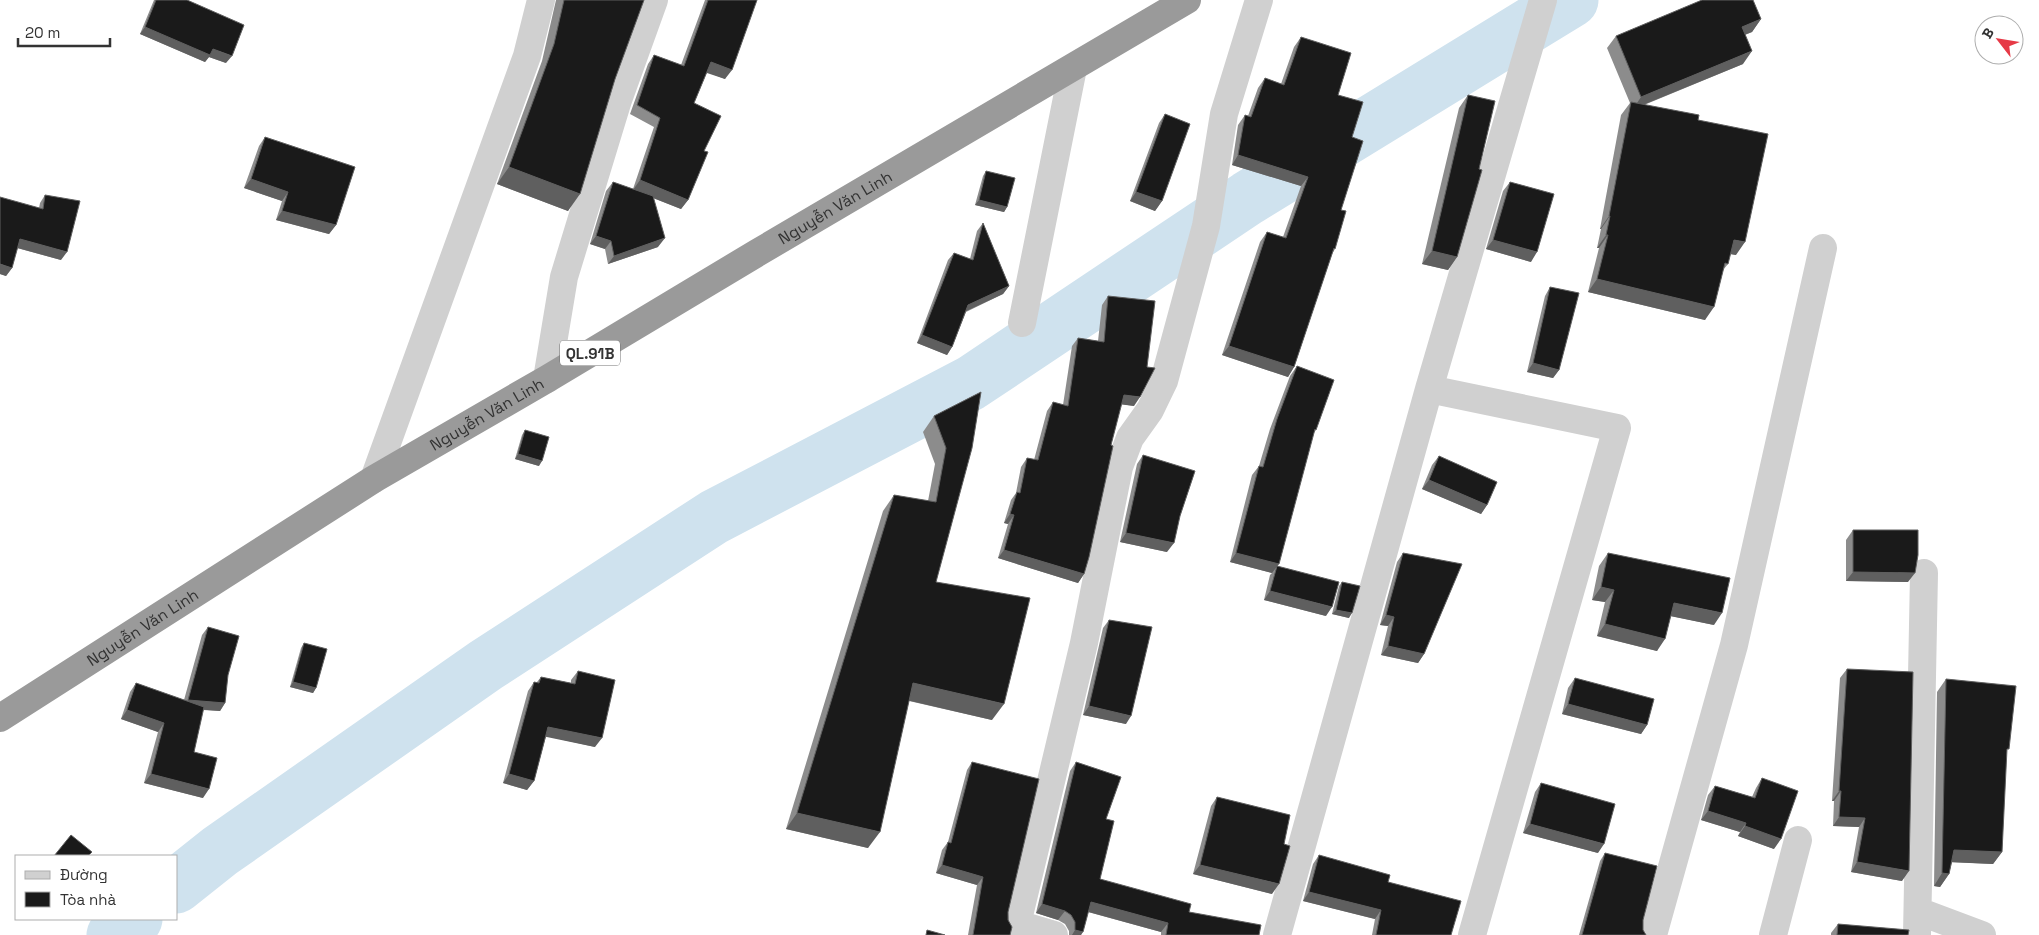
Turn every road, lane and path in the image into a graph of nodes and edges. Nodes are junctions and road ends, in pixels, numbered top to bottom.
1 (541, 0) edge
2 (654, 0) edge
3 (1186, 0) edge
4 (1259, 0) edge
5 (1543, 0) edge
6 (1073, 68) junction
7 (1824, 248) dead end
8 (1022, 323) dead end
9 (547, 379) junction
10 (1429, 389) junction
11 (374, 479) junction
12 (1924, 574) dead end
13 (0, 718) edge
14 (1798, 840) dead end
15 (1918, 923) edge
16 (1016, 929) edge
17 (1054, 935) edge
18 (1277, 935) edge
19 (1472, 935) edge
20 (1654, 935) edge
21 (1773, 935) edge
22 (1982, 935) edge

1 - 11 street
2 - 9 street
3 - 6 highway, Nguyễn Văn Linh / QL.91B
4 - 16 street
5 - 10 street
6 - 8 street
6 - 9 highway, Nguyễn Văn Linh / QL.91B
7 - 20 street
9 - 11 highway, Nguyễn Văn Linh / QL.91B
10 - 18 street
10 - 19 street
11 - 13 highway, Nguyễn Văn Linh / QL.91B
12 - 15 street
14 - 21 street
15 - 22 street
16 - 17 street

